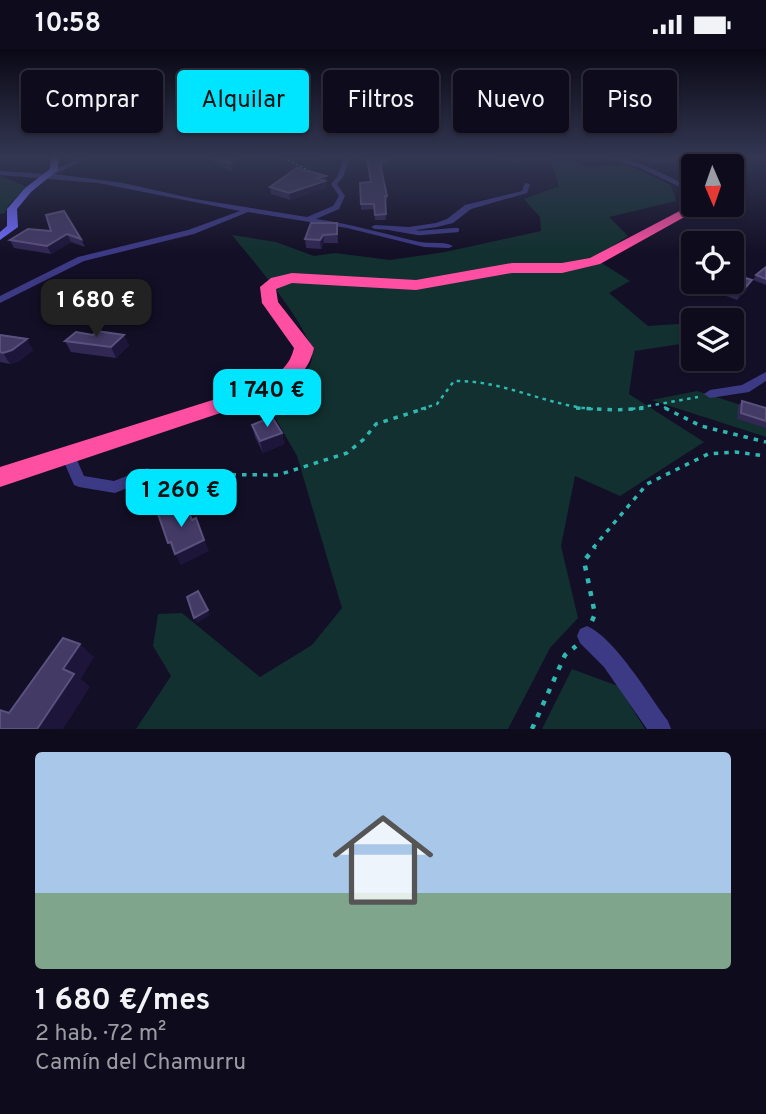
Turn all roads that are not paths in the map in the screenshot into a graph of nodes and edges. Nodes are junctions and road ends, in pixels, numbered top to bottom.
1 (28, 190) edge
2 (148, 190) edge
3 (338, 190) edge
4 (526, 190) edge
5 (247, 210) junction
6 (681, 215) edge
7 (305, 220) junction
8 (347, 226) junction
9 (388, 228) junction
10 (457, 230) dead end
11 (0, 237) edge
12 (449, 246) dead end
13 (0, 300) edge
14 (766, 376) edge
15 (710, 394) road end
16 (68, 455) junction
17 (148, 474) road end
18 (0, 477) edge
19 (587, 636) road end
20 (660, 729) edge

1 - 11 street
2 - 5 street
3 - 7 street
4 - 9 street
5 - 7 street
5 - 13 street
6 - 16 highway
7 - 8 street
8 - 9 street
8 - 12 street
9 - 10 lane
14 - 15 street
16 - 17 street
16 - 18 highway
19 - 20 street

